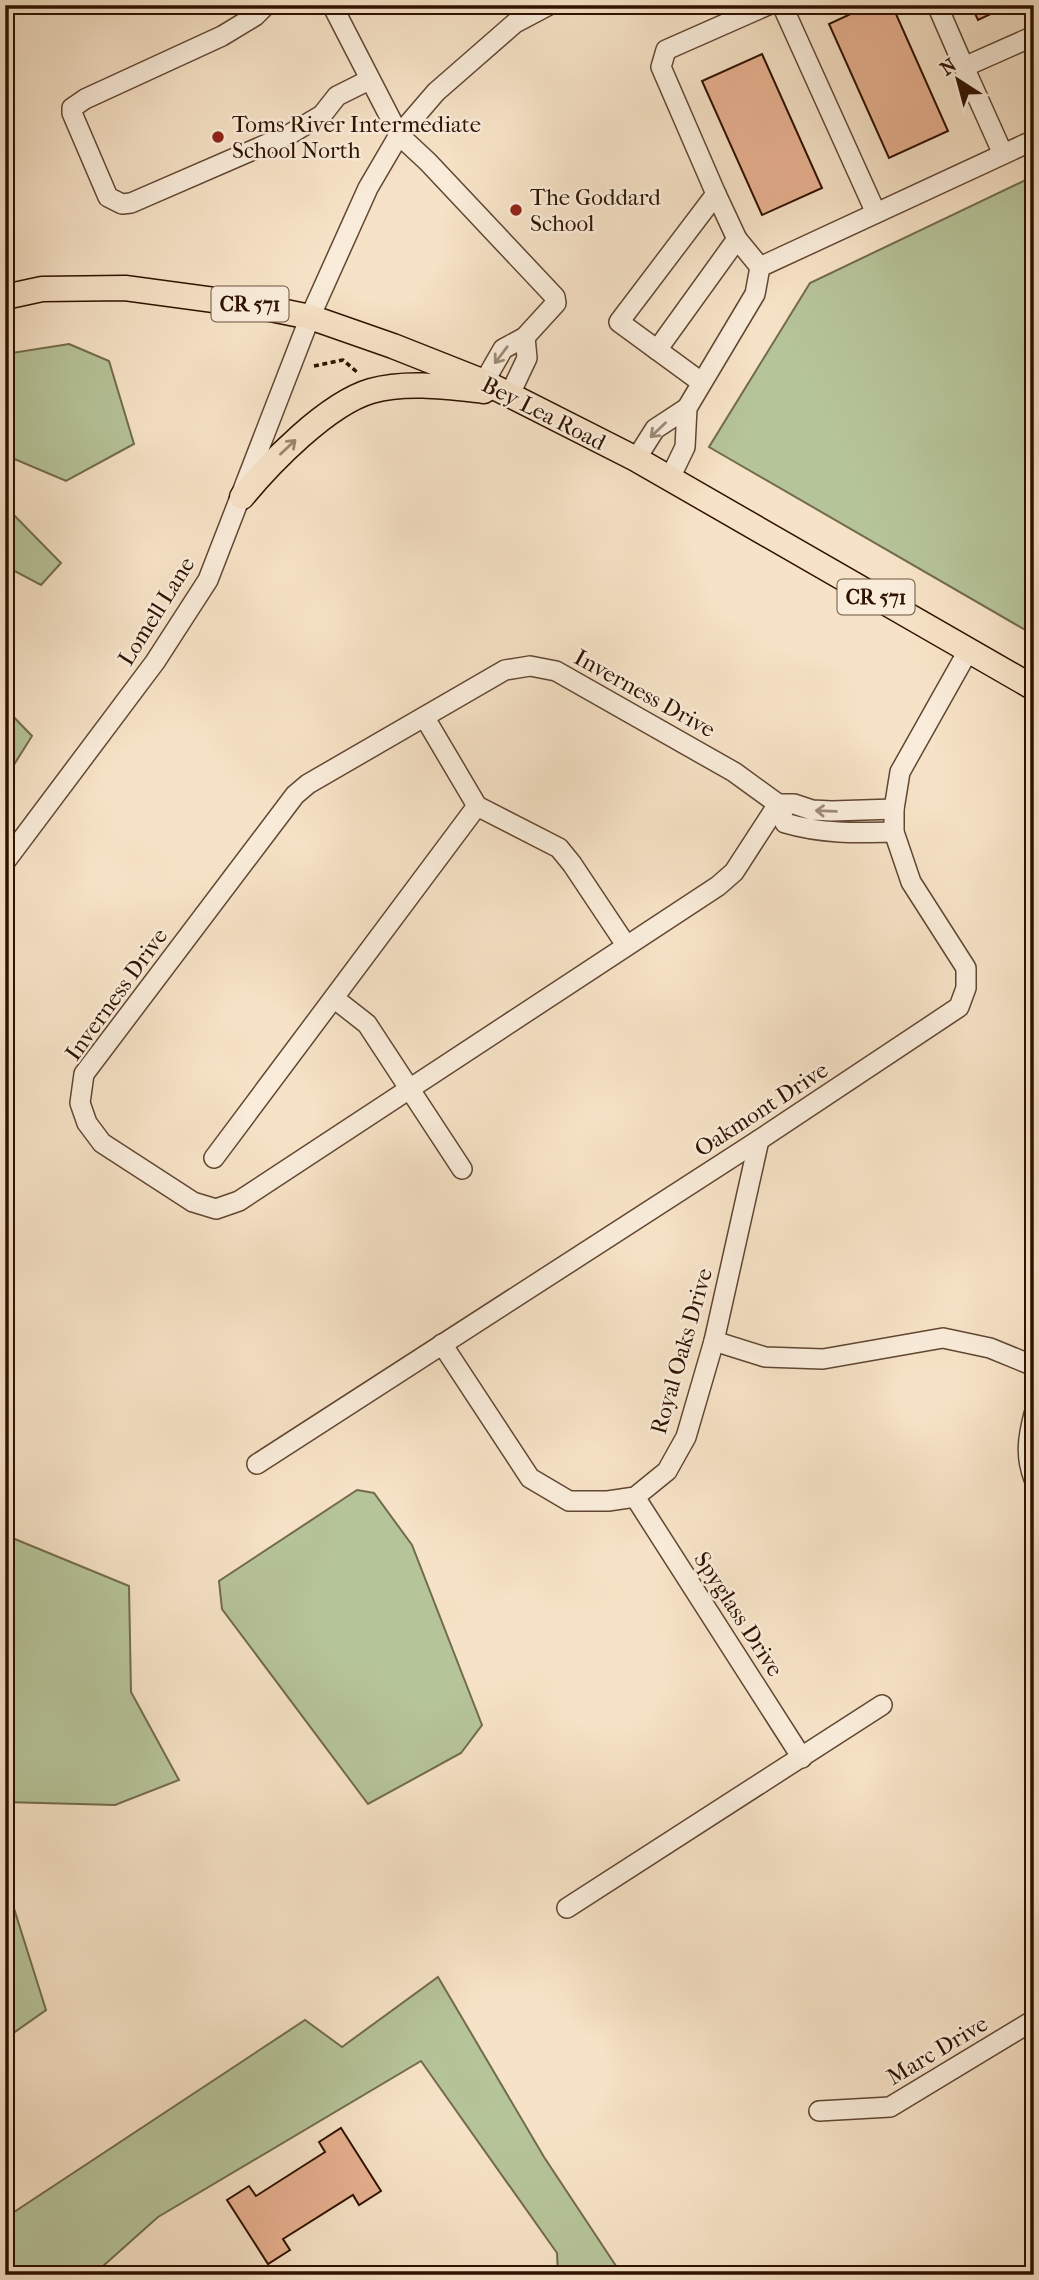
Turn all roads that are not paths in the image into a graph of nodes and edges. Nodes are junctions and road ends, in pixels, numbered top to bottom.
1 (266, 5) edge
2 (332, 5) edge
3 (549, 5) edge
4 (768, 5) edge
5 (782, 5) edge
6 (937, 5) edge
7 (1034, 36) edge
8 (964, 67) junction
9 (369, 80) junction
10 (399, 135) junction
11 (1034, 140) edge
12 (1003, 154) junction
13 (716, 194) junction
14 (876, 213) junction
15 (737, 239) junction
16 (760, 267) junction
17 (5, 297) edge
18 (310, 317) junction
19 (525, 337) junction
20 (657, 350) junction
21 (484, 382) junction
22 (701, 382) junction
23 (510, 394) junction
24 (687, 408) junction
25 (636, 459) junction
26 (670, 478) junction
27 (242, 497) junction
28 (968, 650) junction
29 (1034, 688) edge
30 (425, 718) junction
31 (778, 804) junction
32 (477, 806) junction
33 (894, 809) junction
34 (894, 832) junction
35 (5, 862) edge
36 (626, 945) junction
37 (335, 999) junction
38 (409, 1087) junction
39 (759, 1140) junction
40 (214, 1158) dead end
41 (462, 1169) dead end
42 (714, 1341) junction
43 (442, 1344) junction
44 (1034, 1366) edge
45 (1034, 1414) edge
46 (257, 1464) dead end
47 (1034, 1479) edge
48 (635, 1497) junction
49 (882, 1705) dead end
50 (802, 1758) junction
51 (567, 1908) dead end
52 (1034, 2020) edge
53 (819, 2111) dead end

1 - 9 street
2 - 9 street
3 - 10 street, Lomell Lane
4 - 13 street
5 - 14 street
6 - 8 street
7 - 8 street
8 - 12 street
9 - 10 street
10 - 18 street, Lomell Lane
10 - 19 street
11 - 12 street
12 - 14 street
13 - 15 street
13 - 20 street
14 - 16 street
15 - 16 street
15 - 20 street
16 - 22 street
17 - 18 main road, Bey Lea Road / CR 571
18 - 21 main road, Bey Lea Road / CR 571
18 - 27 street, Lomell Lane
19 -> 21 street
19 - 23 street
20 - 22 street
21 - 23 main road, Bey Lea Road / CR 571
22 - 24 street
23 - 25 main road, Bey Lea Road / CR 571
27 -> 23 main road
24 -> 25 street
24 - 26 street
25 - 26 main road, Bey Lea Road / CR 571
26 - 28 main road, Bey Lea Road / CR 571
27 - 35 street, Lomell Lane
28 - 29 main road, Bey Lea Road / CR 571
28 - 33 street, Oakmont Drive
30 - 31 street, Inverness Drive
30 - 32 street
30 - 38 street, Inverness Drive
33 -> 31 street, Inverness Drive
31 - 34 street, Inverness Drive
31 - 36 street, Inverness Drive
32 - 36 street
32 - 37 street
33 - 34 street, Oakmont Drive
34 - 39 street, Oakmont Drive
36 - 38 street, Inverness Drive
37 - 38 street
37 - 40 street
38 - 41 street
39 - 42 street, Royal Oaks Drive
39 - 43 street, Oakmont Drive
42 - 44 street
42 - 48 street, Royal Oaks Drive
43 - 46 street, Oakmont Drive
43 - 48 street
45 - 47 street
48 - 50 street, Spyglass Drive
49 - 50 street
50 - 51 street
52 - 53 street, Marc Drive

